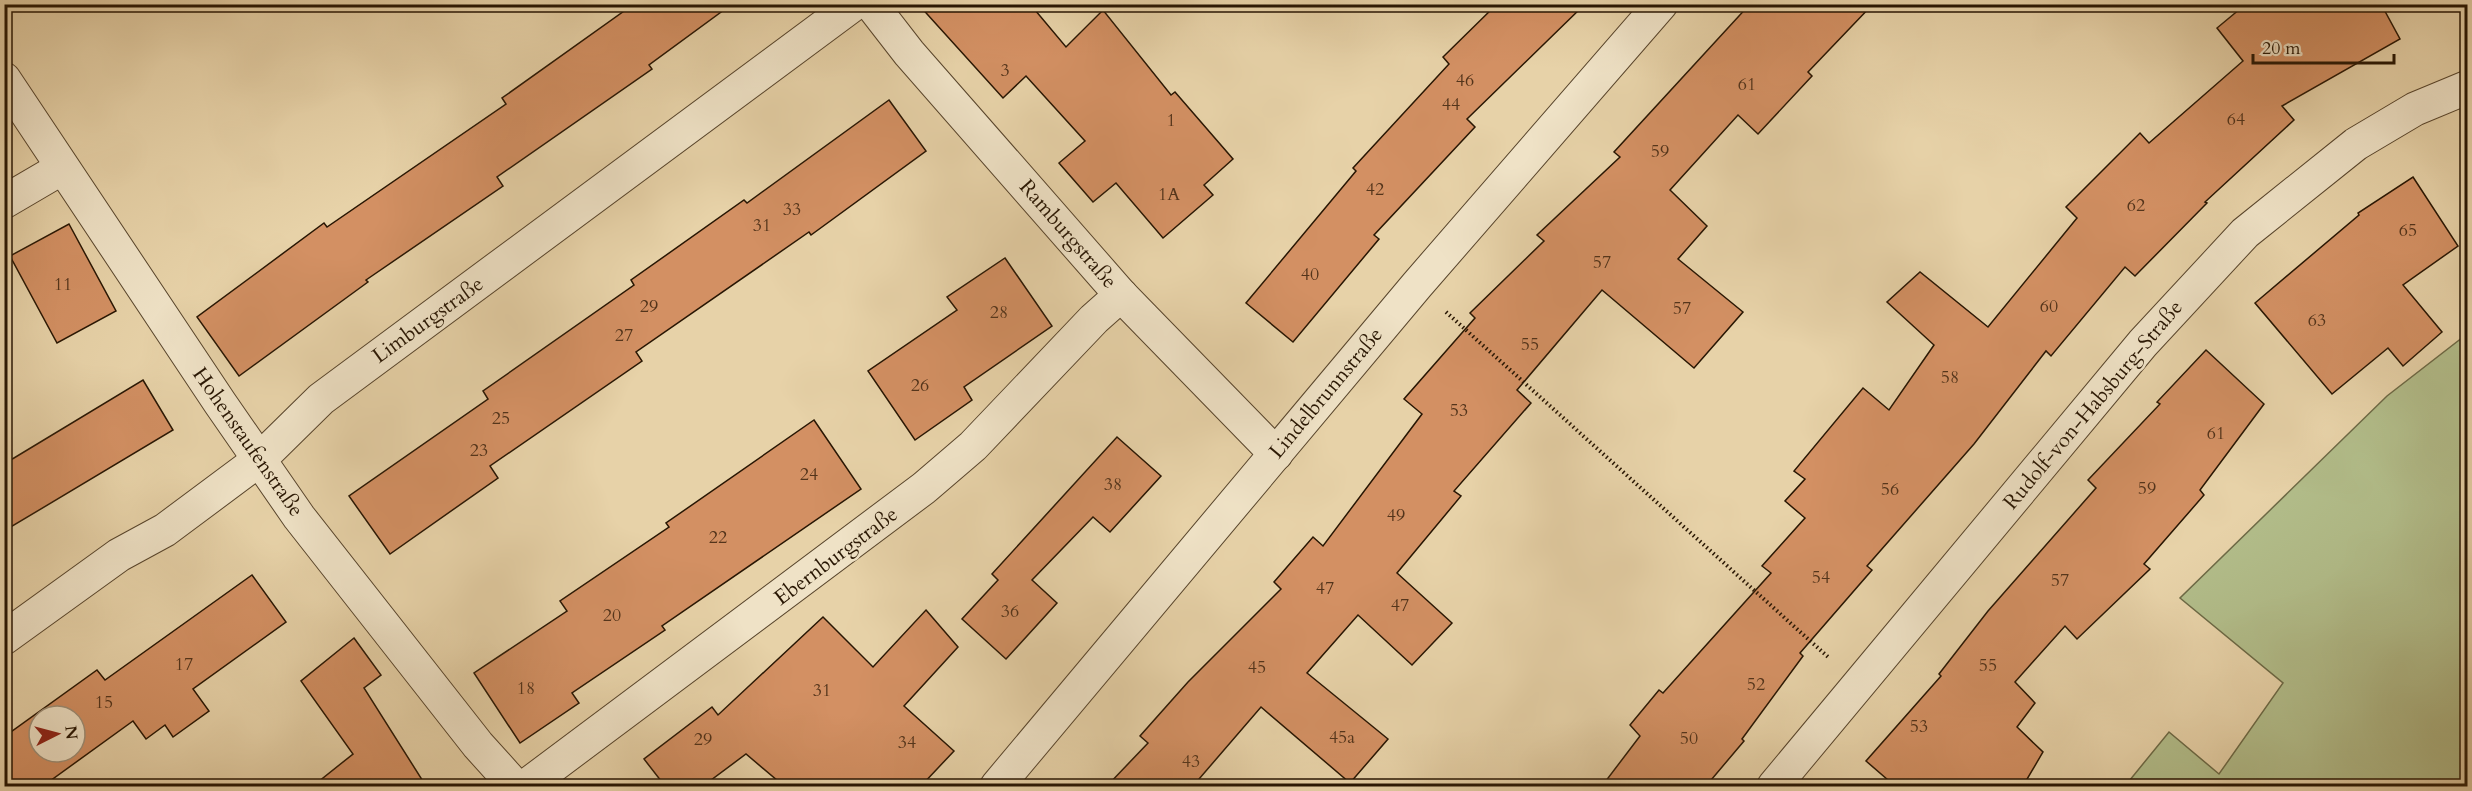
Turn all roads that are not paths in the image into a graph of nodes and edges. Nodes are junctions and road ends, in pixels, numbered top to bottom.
1 (854, 4) edge
2 (871, 4) edge
3 (1661, 4) edge
4 (4, 79) edge
5 (2468, 87) edge
6 (62, 168) junction
7 (4, 202) edge
8 (1121, 295) junction
9 (1276, 453) junction
10 (259, 460) junction
11 (4, 638) edge
12 (515, 786) edge
13 (526, 786) edge
14 (997, 786) edge
15 (1774, 786) edge

1 - 10 street, Limburgstraße
2 - 8 street, Ramburgstraße
3 - 9 street, Lindelbrunnstraße
4 - 6 street, Hohenstaufenstraße
5 - 15 street, Rudolf-von-Habsburg-Straße
6 - 7 street
6 - 10 street, Hohenstaufenstraße
8 - 9 street, Ramburgstraße
8 - 13 street, Ebernburgstraße
9 - 14 street, Lindelbrunnstraße
10 - 11 street, Limburgstraße
10 - 12 street, Hohenstaufenstraße

